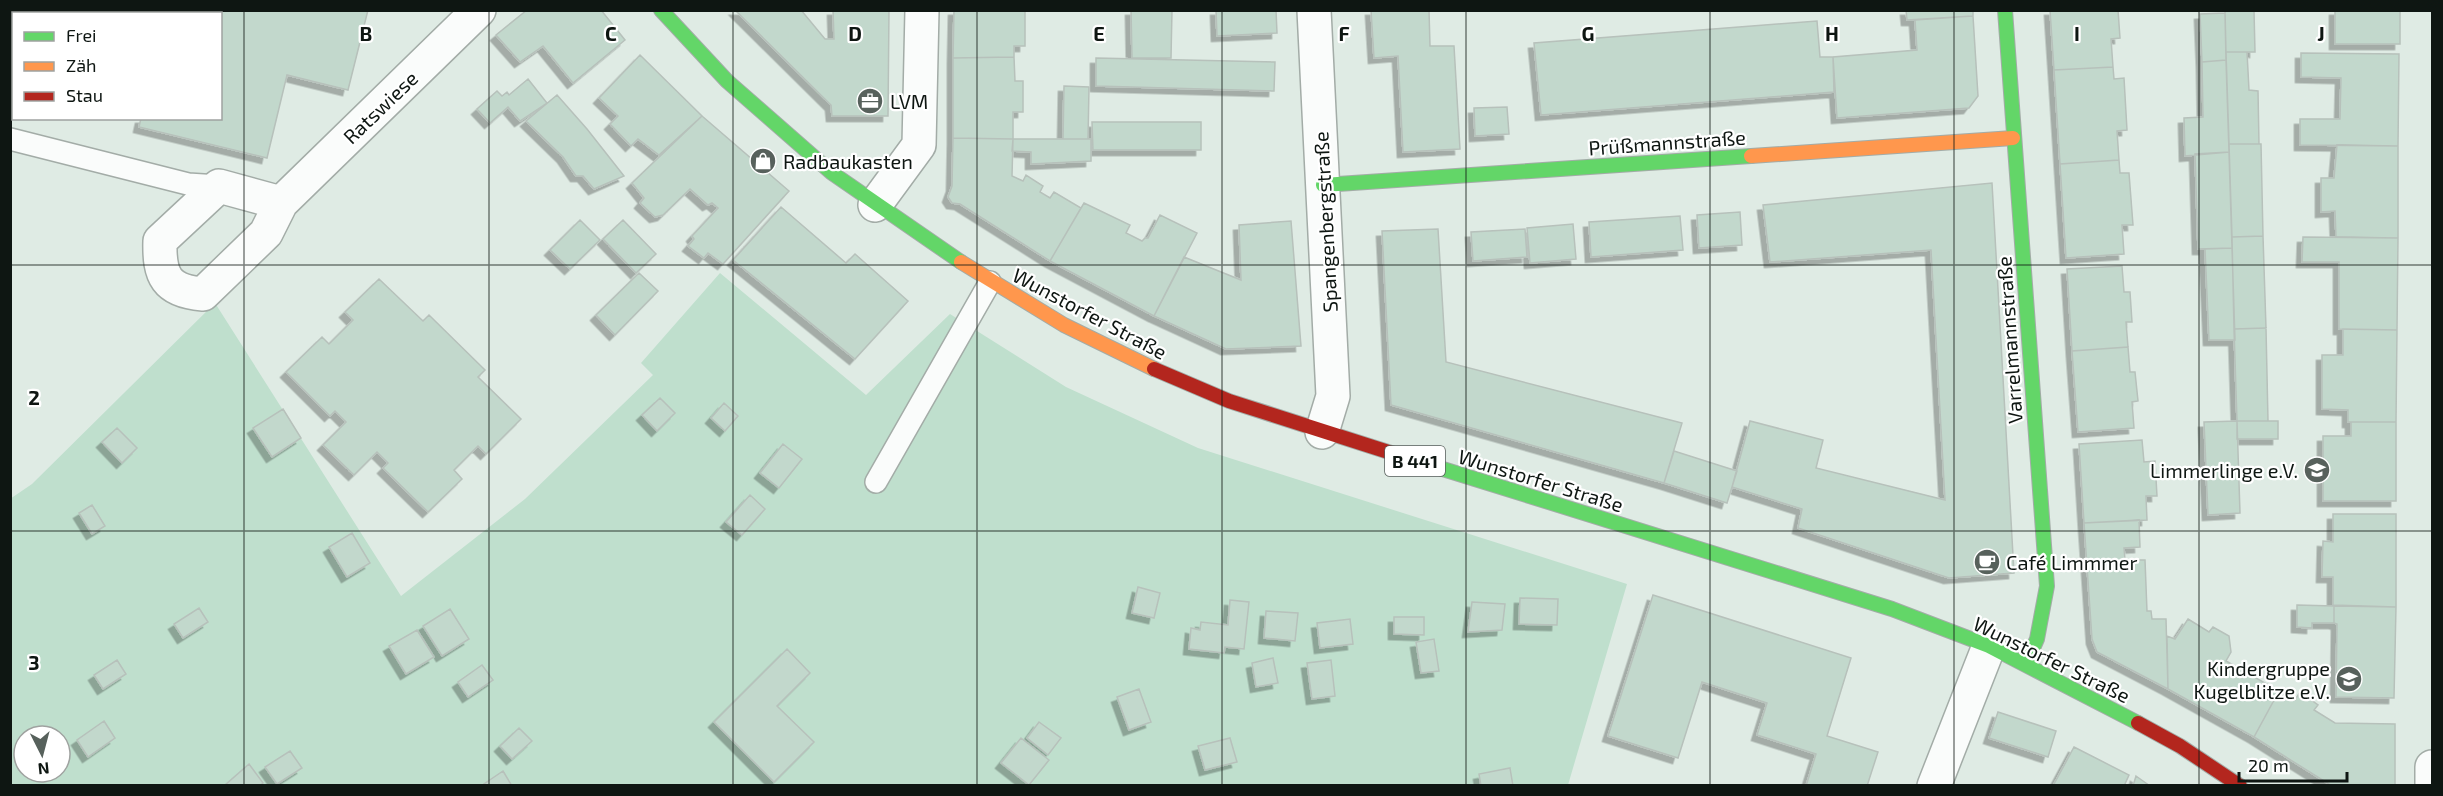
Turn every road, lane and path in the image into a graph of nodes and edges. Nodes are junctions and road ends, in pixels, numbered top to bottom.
1 (479, 10) edge
2 (661, 10) edge
3 (922, 10) edge
4 (1314, 10) edge
5 (2005, 10) edge
6 (2013, 138) junction
7 (10, 139) edge
8 (1323, 185) junction
9 (219, 186) junction
10 (281, 203) junction
11 (875, 205) junction
12 (990, 282) junction
13 (1322, 432) junction
14 (876, 482) dead end
15 (1989, 646) junction
16 (2026, 664) junction
17 (2433, 767) edge
18 (1934, 786) edge
19 (2240, 786) edge
20 (2432, 786) edge

1 - 10 street, Ratswiese
2 - 11 main road, Wunstorfer Straße / B 441
3 - 11 street
4 - 8 street, Spangenbergstraße
5 - 6 main road, Varrelmannstraße
6 - 8 main road, Prüßmannstraße
6 - 16 main road, Varrelmannstraße
7 - 9 lane
8 - 13 street, Spangenbergstraße
9 - 10 street
9 - 10 street, Ratswiese
11 - 12 main road, Wunstorfer Straße / B 441
12 - 13 main road, Wunstorfer Straße / B 441
12 - 14 lane
13 - 15 main road, Wunstorfer Straße / B 441
15 - 16 main road, Wunstorfer Straße / B 441
15 - 18 street
16 - 19 main road, Wunstorfer Straße / B 441
17 - 20 street

